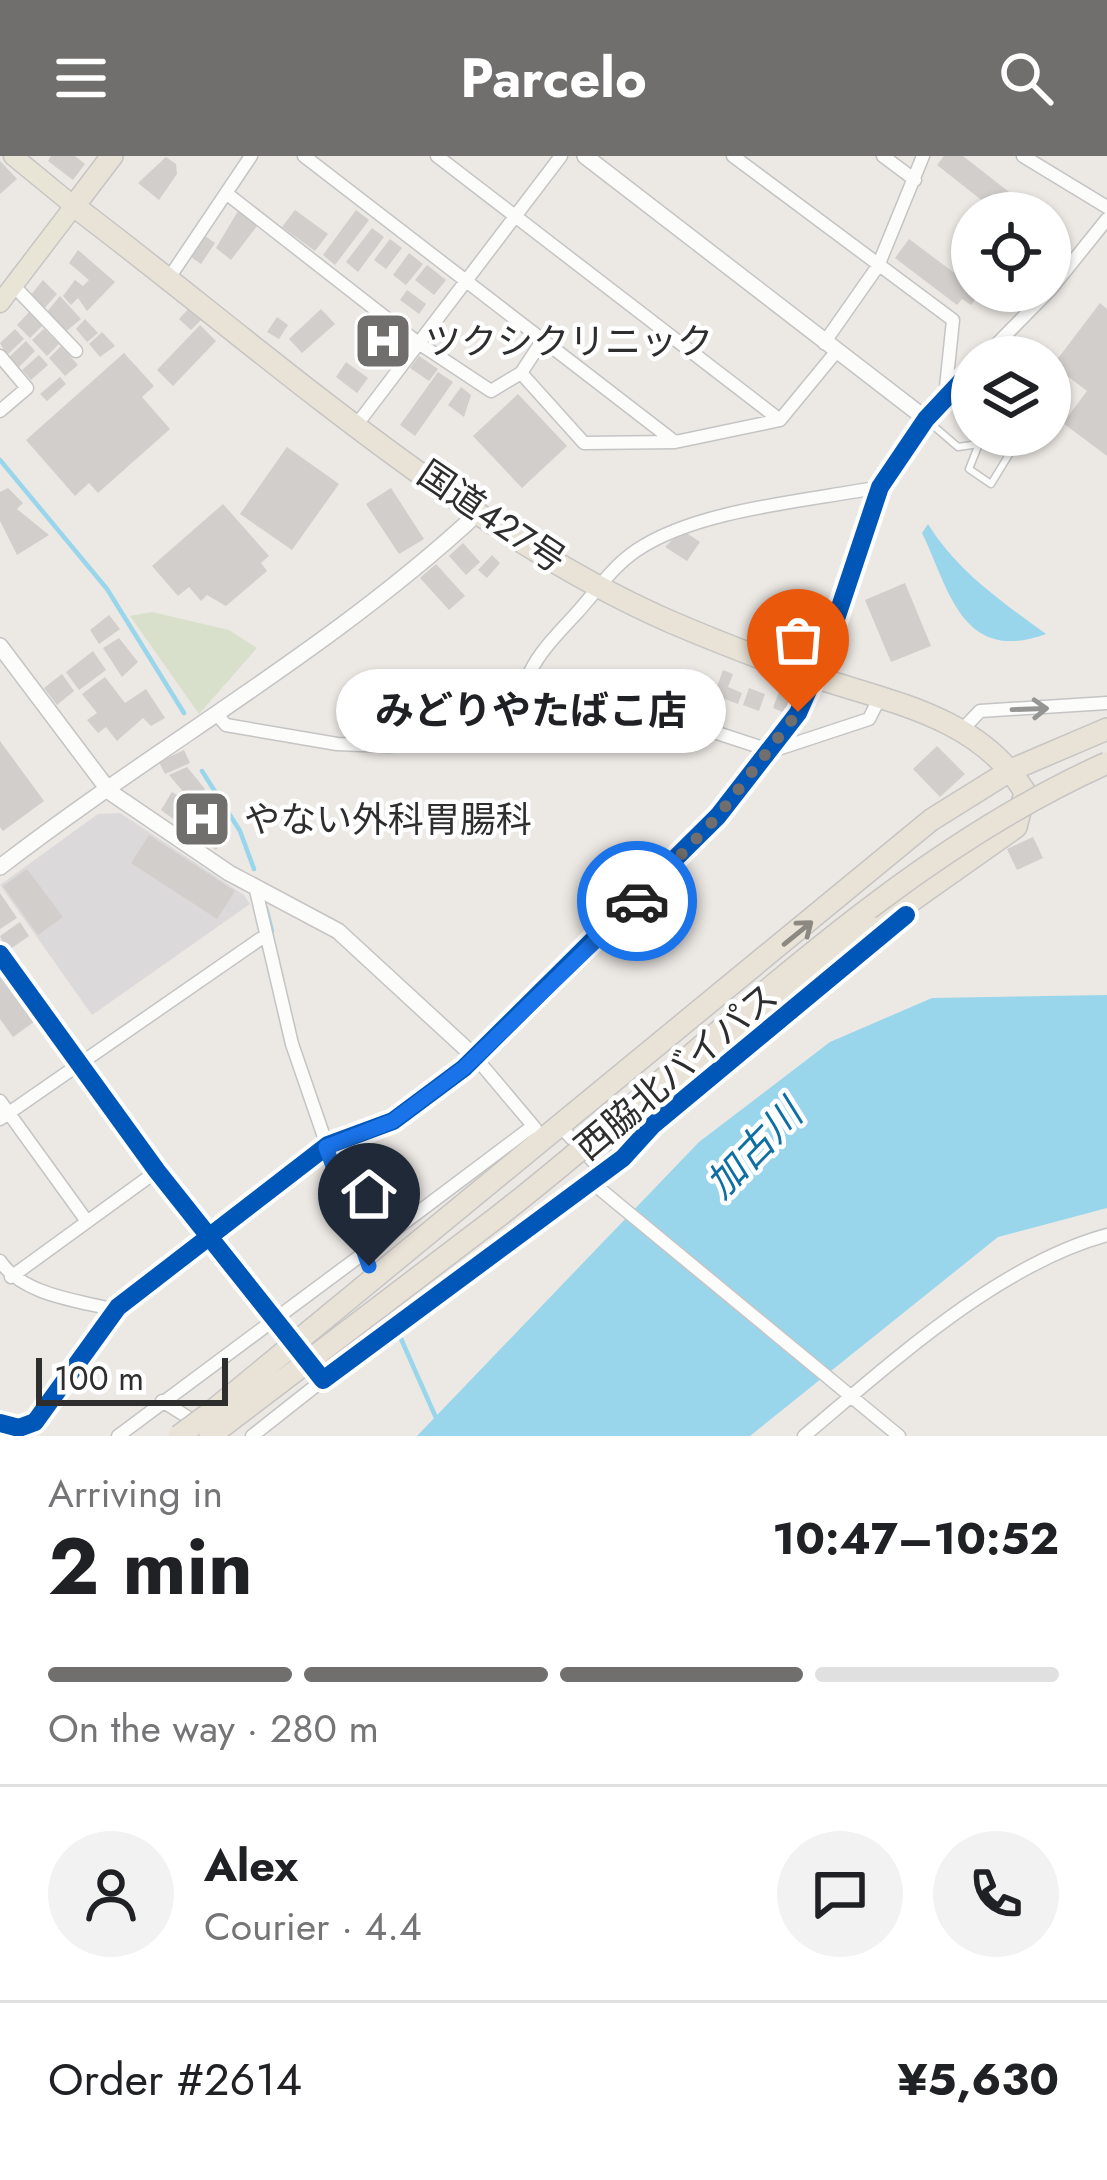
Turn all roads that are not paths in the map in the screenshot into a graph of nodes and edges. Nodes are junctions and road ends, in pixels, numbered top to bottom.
1 (13, 156) edge
2 (112, 156) edge
3 (251, 156) edge
4 (304, 156) edge
5 (437, 156) edge
6 (561, 156) edge
7 (585, 156) edge
8 (733, 156) edge
9 (883, 156) edge
10 (923, 156) edge
11 (1023, 156) edge
12 (915, 180) junction
13 (226, 193) junction
14 (74, 206) junction
15 (1107, 207) edge
16 (515, 216) junction
17 (1107, 219) edge
18 (1071, 263) edge
19 (878, 266) junction
20 (169, 278) junction
21 (466, 280) junction
22 (13, 286) junction
23 (0, 303) edge
24 (1028, 312) edge
25 (1004, 336) edge
26 (544, 338) junction
27 (417, 342) junction
28 (830, 347) junction
29 (76, 351) dead end
30 (0, 356) edge
31 (521, 374) junction
32 (951, 391) edge
33 (945, 397) junction
34 (0, 411) edge
35 (926, 419) junction
36 (780, 420) junction
37 (358, 423) junction
38 (951, 441) edge
39 (676, 442) junction
40 (974, 456) edge
41 (1008, 456) edge
42 (880, 487) junction
43 (479, 512) junction
44 (599, 587) junction
45 (0, 646) edge
46 (814, 676) junction
47 (880, 697) junction
48 (1107, 703) edge
49 (218, 716) junction
50 (1107, 729) edge
51 (962, 730) junction
52 (524, 739) junction
53 (772, 752) junction
54 (1107, 763) edge
55 (1011, 770) junction
56 (105, 786) junction
57 (0, 867) edge
58 (956, 868) junction
59 (254, 886) junction
60 (906, 915) dead end
61 (266, 934) junction
62 (0, 954) edge
63 (476, 1058) junction
64 (79, 1064) junction
65 (3, 1111) edge
66 (546, 1130) junction
67 (329, 1145) junction
68 (157, 1171) junction
69 (597, 1181) junction
70 (504, 1219) junction
71 (86, 1220) junction
72 (1107, 1235) edge
73 (209, 1237) junction
74 (366, 1260) junction
75 (0, 1261) edge
76 (11, 1277) junction
77 (115, 1310) junction
78 (279, 1326) junction
79 (852, 1396) junction
80 (162, 1401) junction
81 (0, 1424) edge
82 (214, 1429) edge
83 (118, 1436) edge
84 (179, 1436) edge
85 (252, 1436) edge
86 (804, 1436) edge
87 (898, 1436) edge

1 - 14 main road
2 - 14 highway
3 - 13 street
4 - 21 street
5 - 16 street
6 - 16 street
7 - 28 street
8 - 19 street
9 - 12 street
10 - 12 street
11 - 15 street
12 - 19 street
13 - 20 street
13 - 27 street
14 - 20 highway, 国道427号
14 - 22 main road
16 - 21 street
16 - 36 street
17 - 18 street
19 - 28 street
19 - 33 street
20 - 37 highway, 国道427号
21 - 26 street
21 - 27 street
22 - 23 main road
22 - 29 street
24 - 25 street
26 - 31 street
26 - 39 street
27 - 31 street
27 - 37 street
28 - 35 street
28 - 36 street
30 - 34 street
31 - 39 street
32 - 33 street
33 - 35 street
35 - 38 lane
35 - 42 street
36 - 39 street
37 - 43 highway, 国道427号
40 - 41 lane
42 - 44 street
42 - 46 street
43 - 44 highway, 国道427号
43 - 49 street
44 - 46 highway, 国道427号
44 - 52 street
45 - 56 street
46 - 47 highway, 国道427号
46 - 53 street
47 - 51 highway, 国道427号
47 - 53 street
51 -> 48 street
49 - 52 street
49 - 56 street
50 - 55 highway
51 - 55 highway, 国道427号
52 - 53 street
53 - 63 street
54 - 70 highway, 西脇北バイパス, bridge
55 - 58 highway
66 -> 55 highway
56 - 57 street
56 - 59 street
58 - 69 street
58 - 70 highway, bridge
59 - 61 street
59 - 63 street
60 - 69 street
61 - 64 street
61 - 67 street
62 - 64 street
63 - 66 street
63 - 67 street
64 - 65 street
64 - 68 street
65 - 71 street
66 - 69 street
66 - 74 street
66 - 82 highway
67 - 73 street
67 - 74 street
68 - 71 street
68 - 73 street
69 - 79 street
69 - 85 street
70 - 82 highway
71 - 76 street
72 - 79 street
73 - 77 street
73 - 78 street
74 - 78 street
75 - 76 street
76 - 77 street
77 - 81 street
78 - 80 street
79 - 86 street
79 - 87 street
80 - 82 street
80 - 83 street
82 - 84 highway, bridge

